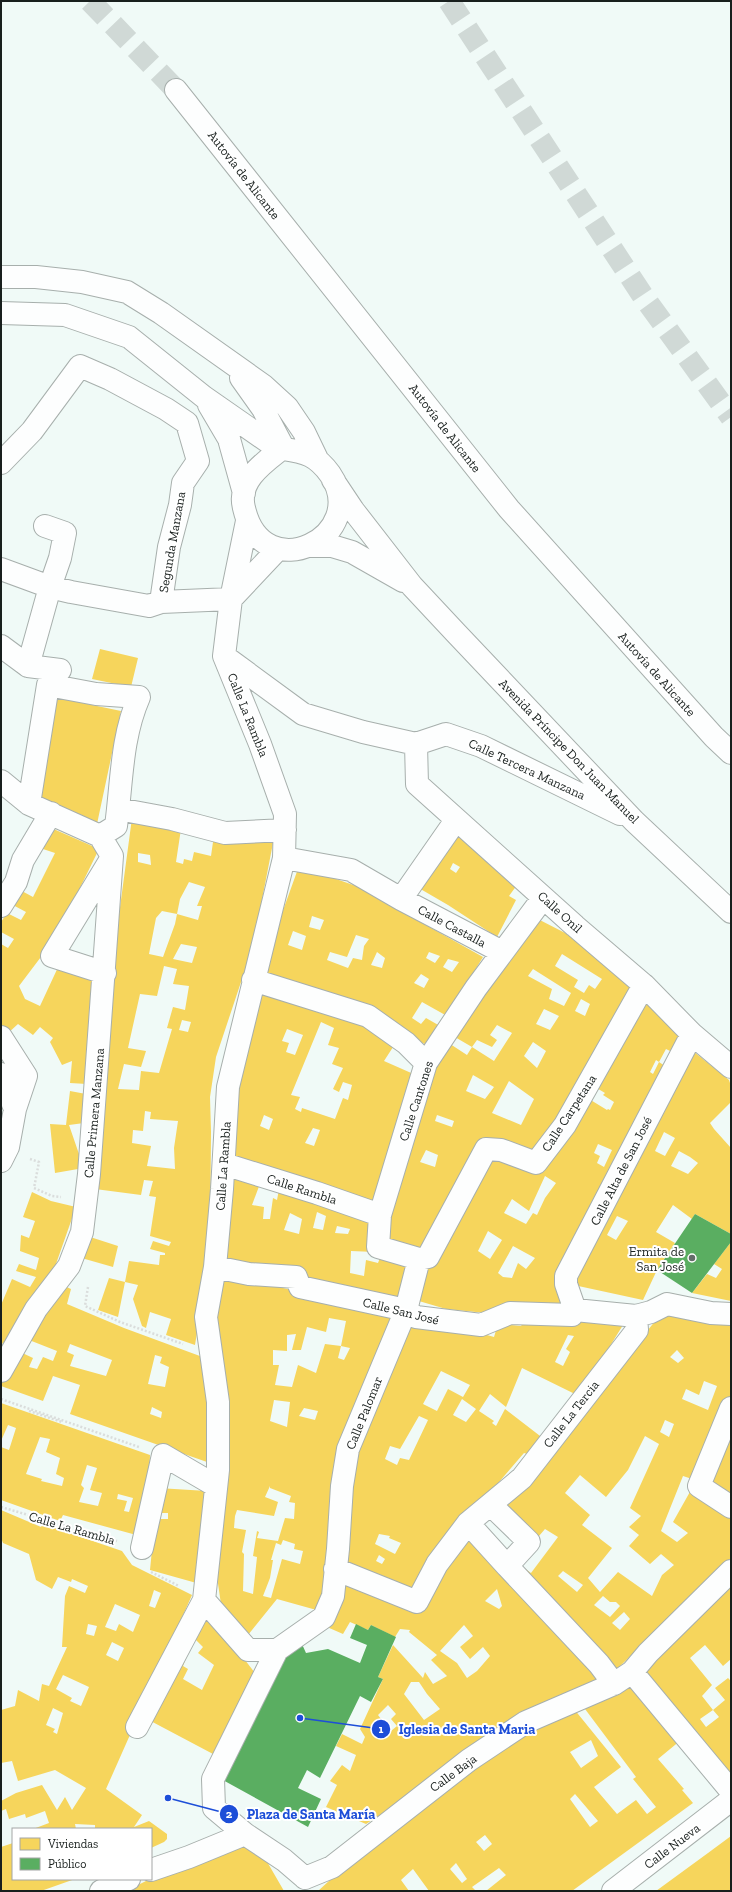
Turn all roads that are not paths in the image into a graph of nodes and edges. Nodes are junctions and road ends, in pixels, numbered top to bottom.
1 (176, 90) tunnel mouth
2 (1, 277) edge
3 (1, 313) edge
4 (228, 361) junction
5 (204, 397) junction
6 (282, 450) junction
7 (318, 459) junction
8 (1, 463) edge
9 (334, 480) junction
10 (244, 493) junction
11 (247, 521) junction
12 (46, 526) dead end
13 (308, 546) junction
14 (278, 549) junction
15 (1, 569) edge
16 (412, 586) junction
17 (50, 587) junction
18 (231, 599) junction
19 (161, 602) junction
20 (1, 646) edge
21 (224, 656) junction
22 (28, 666) junction
23 (48, 685) junction
24 (416, 744) junction
25 (731, 753) edge
26 (1, 781) edge
27 (29, 804) junction
28 (118, 809) junction
29 (51, 813) junction
30 (456, 820) junction
31 (634, 821) junction
32 (285, 830) junction
33 (100, 836) junction
34 (112, 856) junction
35 (284, 858) junction
36 (543, 898) junction
37 (401, 899) junction
38 (1, 906) edge
39 (731, 912) edge
40 (502, 952) junction
41 (105, 973) junction
42 (253, 980) junction
43 (644, 985) junction
44 (692, 1034) junction
45 (1, 1037) edge
46 (426, 1064) junction
47 (731, 1068) edge
48 (1, 1074) edge
49 (15, 1109) junction
50 (1, 1161) edge
51 (224, 1164) junction
52 (380, 1215) junction
53 (419, 1259) junction
54 (215, 1267) junction
55 (406, 1310) junction
56 (575, 1310) junction
57 (731, 1314) edge
58 (636, 1316) junction
59 (1, 1371) edge
60 (731, 1408) edge
61 (216, 1486) junction
62 (491, 1504) junction
63 (731, 1507) edge
64 (468, 1523) junction
65 (142, 1548) road end
66 (507, 1566) junction
67 (335, 1569) junction
68 (731, 1571) edge
69 (204, 1600) junction
70 (277, 1650) junction
71 (632, 1672) junction
72 (614, 1684) junction
73 (137, 1727) dead end
74 (731, 1791) edge
75 (731, 1800) edge
76 (245, 1834) junction
77 (152, 1870) edge
78 (127, 1880) edge
79 (305, 1884) edge
80 (101, 1891) edge
81 (613, 1891) edge

1 - 25 main road, Autovía de Alicante
2 - 4 main road
3 - 5 main road
4 - 6 main road
4 - 7 main road
5 - 6 main road
5 - 10 main road
6 - 7 main road
6 - 10 main road
7 - 9 main road
8 - 19 main road, Segunda Manzana
9 - 13 main road
9 - 16 main road, Avenida Príncipe Don Juan Manuel
10 - 11 main road
11 - 14 main road
11 - 18 main road, Calle La Rambla
12 - 17 main road
13 - 14 main road
13 - 16 main road, Avenida Príncipe Don Juan Manuel
14 - 18 main road
15 - 17 main road, Segunda Manzana
16 - 31 main road, Avenida Príncipe Don Juan Manuel
17 - 19 main road, Segunda Manzana
17 - 22 main road
18 - 19 main road, Segunda Manzana
18 - 21 main road, Calle La Rambla
20 - 22 main road
21 - 24 main road
21 - 32 main road, Calle La Rambla
22 - 23 main road
23 - 27 main road
23 - 28 main road
24 - 30 main road, Calle Onil
24 - 31 main road, Calle Tercera Manzana
26 - 27 main road
27 - 29 main road
28 - 32 main road
28 - 33 main road
29 - 33 main road
29 - 38 main road
30 - 36 main road, Calle Onil
30 - 37 main road, Calle Castalla
31 - 39 main road, Avenida Príncipe Don Juan Manuel
32 - 35 main road, Calle La Rambla
33 - 34 main road
34 - 41 main road, Calle Primera Manzana
34 - 41 main road
35 - 37 main road, Calle Castalla
35 - 42 main road, Calle La Rambla
36 - 40 main road, Calle Cantones
36 - 43 main road, Calle Onil
37 - 40 main road, Calle Castalla
40 - 46 main road, Calle Cantones
41 - 59 main road, Calle Primera Manzana
42 - 46 main road
42 - 51 main road, Calle La Rambla
43 - 44 main road, Calle Onil
43 - 53 main road, Calle Carpetana
44 - 47 main road, Calle Onil
44 - 56 main road, Calle Alta de San José
45 - 49 main road
46 - 52 main road, Calle Cantones
48 - 49 main road
49 - 50 main road
51 - 52 main road, Calle Rambla
51 - 54 main road, Calle La Rambla
52 - 53 main road, Calle Cantones
53 - 55 main road, Calle Palomar
54 - 55 main road, Calle San José
54 - 61 main road, Calle La Rambla
55 - 56 main road, Calle San José
55 - 67 main road, Calle Palomar
56 - 58 main road, Calle San José
57 - 58 main road, Calle San José
58 - 62 main road, Calle La Tercia
60 - 63 main road
61 - 65 main road
61 - 69 main road, Calle La Rambla
62 - 64 main road, Calle La Tercia
62 - 66 main road
64 - 66 main road
64 - 67 main road, Calle La Tercia
66 - 72 main road
67 - 70 main road, Calle Palomar
68 - 71 main road, Calle Baja
69 - 70 main road
69 - 73 main road, Calle La Rambla
70 - 76 main road
71 - 72 main road, Calle Baja
71 - 74 main road
72 - 79 main road, Calle Baja
75 - 81 main road, Calle Nueva
76 - 77 main road
76 - 79 main road
78 - 80 main road

